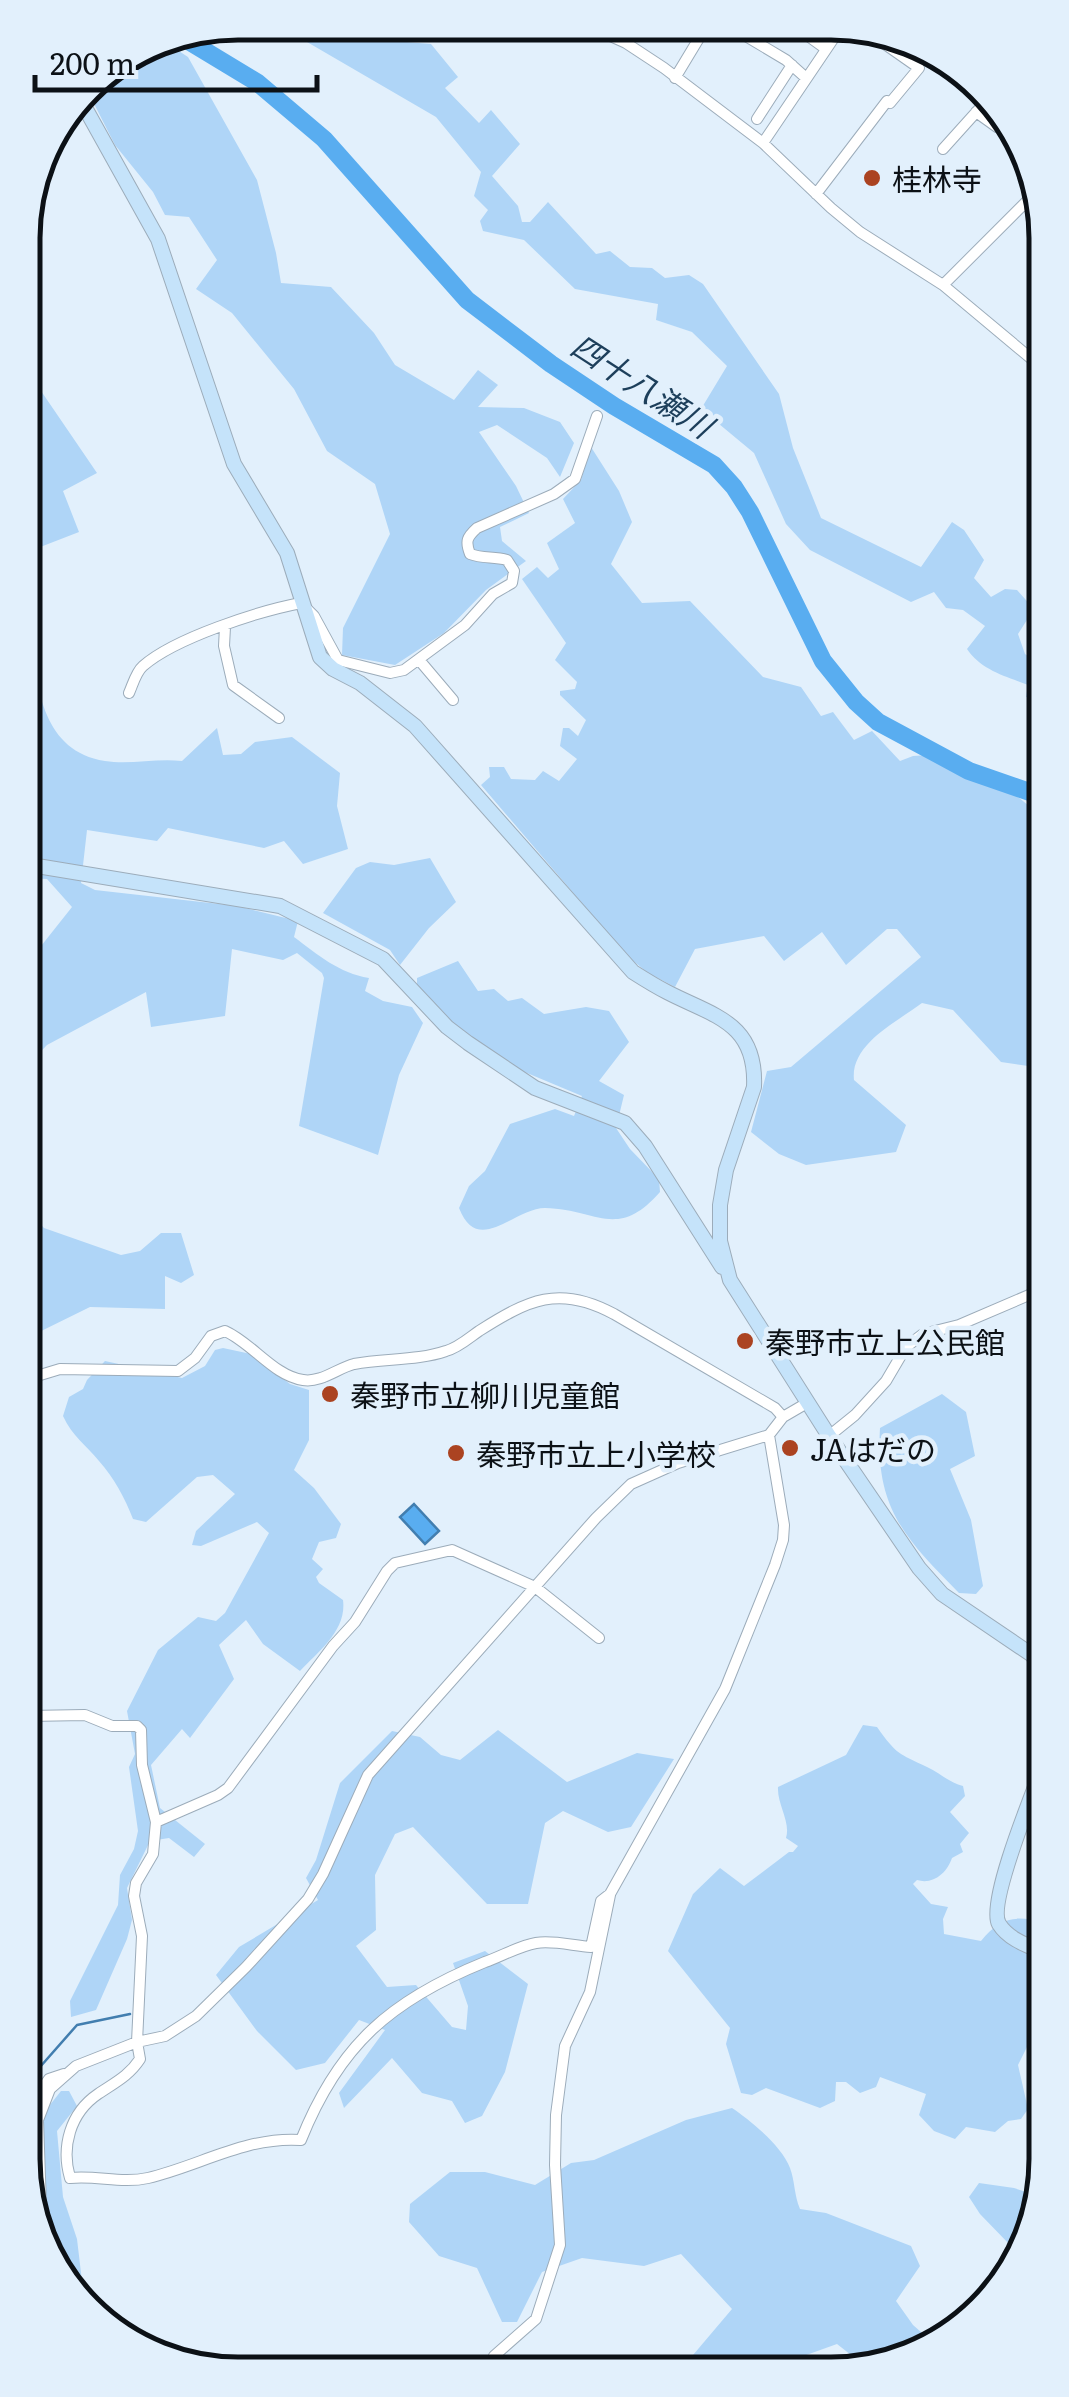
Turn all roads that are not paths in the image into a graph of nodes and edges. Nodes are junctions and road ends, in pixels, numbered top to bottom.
1 (619, 40) edge
2 (698, 40) edge
3 (751, 40) edge
4 (814, 40) edge
5 (832, 40) edge
6 (826, 49) junction
7 (892, 49) edge
8 (792, 66) junction
9 (674, 78) junction
10 (806, 78) junction
11 (980, 107) edge
12 (86, 111) edge
13 (976, 112) junction
14 (758, 119) dead end
15 (993, 124) edge
16 (763, 143) junction
17 (943, 149) dead end
18 (816, 194) junction
19 (1024, 203) edge
20 (943, 284) junction
21 (1029, 357) edge
22 (596, 416) dead end
23 (302, 603) junction
24 (225, 627) junction
25 (420, 662) junction
26 (129, 693) dead end
27 (446, 697) dead end
28 (279, 718) dead end
29 (40, 866) edge
30 (730, 1280) junction
31 (1029, 1295) edge
32 (40, 1375) edge
33 (807, 1402) junction
34 (783, 1417) junction
35 (770, 1436) junction
36 (829, 1436) junction
37 (535, 1587) junction
38 (599, 1638) dead end
39 (1029, 1653) edge
40 (40, 1716) edge
41 (1029, 1804) edge
42 (156, 1822) junction
43 (610, 1894) junction
44 (1029, 1945) edge
45 (137, 2042) junction
46 (66, 2073) junction
47 (40, 2092) edge
48 (40, 2115) edge
49 (495, 2357) edge

1 - 9 street
2 - 9 street
3 - 8 street
4 - 6 street
5 - 6 street
6 - 10 street
7 - 18 street
8 - 10 street
8 - 14 street
9 - 16 street
10 - 16 street
11 - 13 street
12 - 23 street
13 - 15 street
13 - 17 street
16 - 18 street
18 - 20 street
19 - 20 street
20 - 21 street
22 - 25 street
23 - 24 street
23 - 25 street
23 - 30 street
24 - 26 street
24 - 28 street
25 - 27 street
29 - 30 street
30 - 33 street
31 - 36 street
32 - 34 street
33 - 34 street
33 - 36 street
34 - 35 street
35 - 37 street
35 - 43 street
36 - 39 street
37 - 38 street
37 - 42 street
37 - 45 street
40 - 42 street
41 - 44 street
42 - 45 street
43 - 45 street
43 - 49 street
45 - 46 street
46 - 47 street
46 - 48 street

